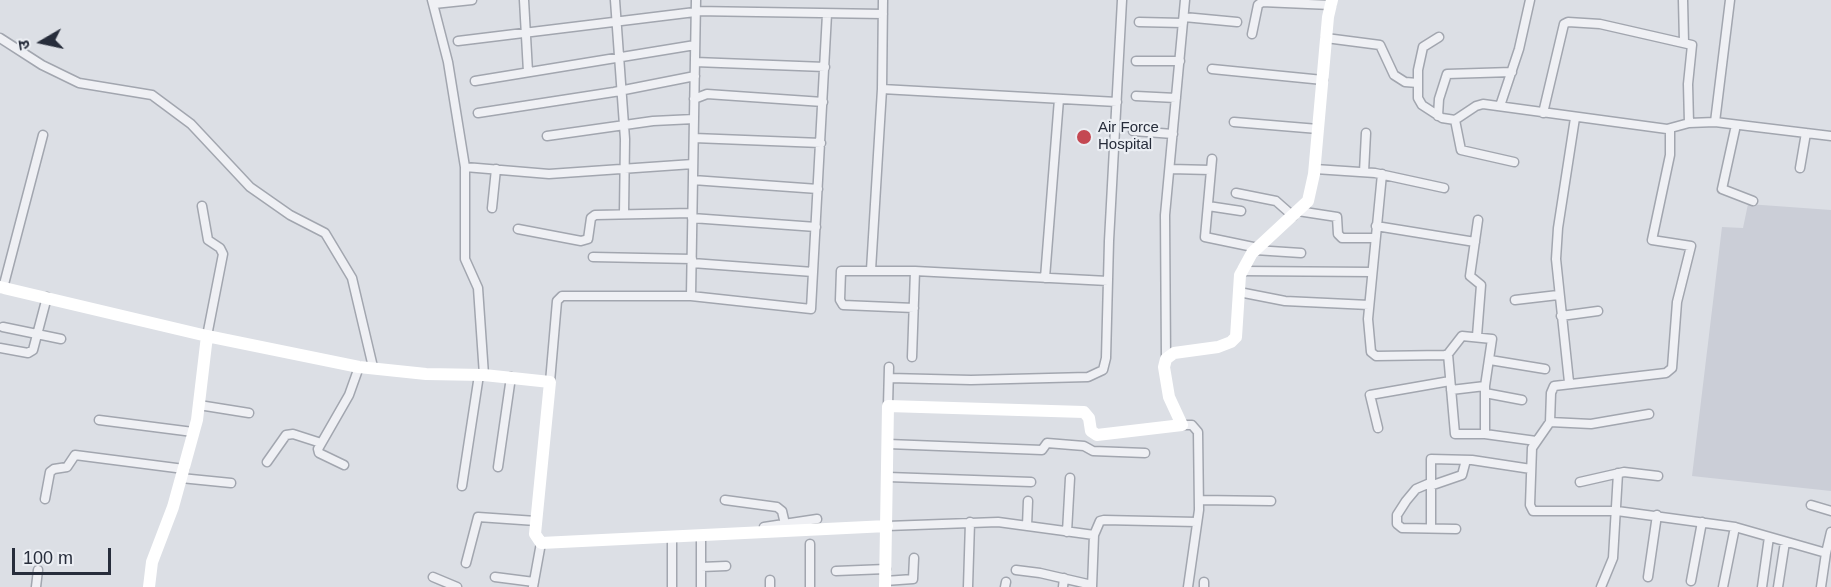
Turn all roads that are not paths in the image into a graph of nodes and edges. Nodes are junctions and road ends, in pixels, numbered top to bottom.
1 (472, 0) edge
2 (524, 0) edge
3 (615, 0) edge
4 (696, 0) edge
5 (883, 0) edge
6 (1122, 0) edge
7 (1185, 0) edge
8 (1530, 0) edge
9 (1683, 0) edge
10 (1730, 0) edge
11 (433, 2) edge
12 (1331, 3) edge
13 (695, 12) junction
14 (827, 14) junction
15 (883, 14) junction
16 (1184, 20) junction
17 (616, 22) junction
18 (1139, 22) dead end
19 (1237, 22) dead end
20 (526, 33) junction
21 (1252, 34) dead end
22 (1439, 37) dead end
23 (0, 38) edge
24 (1326, 38) junction
25 (458, 41) dead end
26 (1684, 42) junction
27 (695, 45) junction
28 (620, 59) junction
29 (1136, 61) dead end
30 (1180, 61) junction
31 (695, 62) junction
32 (825, 67) junction
33 (1212, 69) dead end
34 (528, 72) junction
35 (1512, 72) junction
36 (695, 76) junction
37 (1323, 80) junction
38 (475, 81) dead end
39 (1418, 82) junction
40 (882, 89) junction
41 (622, 90) junction
42 (1136, 96) dead end
43 (1176, 98) junction
44 (694, 99) junction
45 (1059, 99) junction
46 (823, 102) junction
47 (1117, 102) junction
48 (1500, 106) junction
49 (478, 113) dead end
50 (1543, 113) junction
51 (1438, 116) junction
52 (1575, 118) junction
53 (694, 119) junction
54 (1455, 120) junction
55 (1234, 122) dead end
56 (1715, 122) junction
57 (1689, 123) junction
58 (624, 126) junction
59 (1736, 126) junction
60 (1318, 129) junction
61 (1670, 129) junction
62 (1133, 131) dead end
63 (1366, 133) dead end
64 (1806, 133) junction
65 (1173, 134) junction
66 (43, 135) dead end
67 (546, 136) dead end
68 (1831, 136) edge
69 (694, 138) junction
70 (821, 143) junction
71 (1212, 159) dead end
72 (1514, 162) dead end
73 (693, 164) junction
74 (465, 167) junction
75 (1314, 168) junction
76 (1800, 168) dead end
77 (624, 169) junction
78 (1170, 169) junction
79 (496, 170) junction
80 (1211, 170) junction
81 (1364, 172) junction
82 (1382, 174) junction
83 (693, 180) junction
84 (1444, 188) dead end
85 (818, 189) junction
86 (1236, 193) dead end
87 (1753, 201) dead end
88 (202, 206) dead end
89 (1208, 206) junction
90 (492, 208) dead end
91 (1241, 211) dead end
92 (624, 213) junction
93 (1295, 214) junction
94 (692, 215) junction
95 (1478, 220) dead end
96 (1376, 226) junction
97 (816, 228) junction
98 (518, 229) dead end
99 (1375, 238) junction
100 (1475, 242) junction
101 (1257, 249) junction
102 (1301, 253) dead end
103 (593, 257) dead end
104 (692, 261) junction
105 (871, 270) junction
106 (915, 271) junction
107 (1242, 271) junction
108 (813, 272) junction
109 (1372, 272) junction
110 (1045, 278) junction
111 (1108, 281) junction
112 (2, 288) edge
113 (1239, 292) junction
114 (1558, 295) junction
115 (691, 296) junction
116 (47, 297) junction
117 (1515, 300) dead end
118 (1369, 305) junction
119 (914, 308) junction
120 (1598, 311) dead end
121 (1561, 316) junction
122 (3, 327) dead end
123 (37, 334) junction
124 (207, 336) junction
125 (1477, 336) junction
126 (61, 339) dead end
127 (0, 348) edge
128 (1448, 354) junction
129 (912, 357) dead end
130 (1166, 359) junction
131 (1490, 360) junction
132 (358, 367) junction
133 (373, 367) junction
134 (889, 367) dead end
135 (1545, 369) dead end
136 (481, 375) junction
137 (511, 376) junction
138 (889, 378) junction
139 (550, 382) junction
140 (1569, 382) junction
141 (1451, 385) junction
142 (1485, 389) junction
143 (1522, 400) dead end
144 (199, 405) junction
145 (888, 406) junction
146 (249, 413) dead end
147 (1649, 414) dead end
148 (99, 420) dead end
149 (1550, 422) junction
150 (1182, 425) junction
151 (1378, 428) dead end
152 (194, 432) junction
153 (1485, 434) junction
154 (1536, 441) junction
155 (321, 443) junction
156 (888, 444) junction
157 (1145, 453) dead end
158 (1466, 460) junction
159 (267, 462) dead end
160 (344, 465) dead end
161 (498, 467) dead end
162 (1531, 469) junction
163 (1618, 473) junction
164 (182, 474) junction
165 (1658, 476) dead end
166 (888, 477) junction
167 (1070, 478) dead end
168 (1031, 482) dead end
169 (1580, 482) dead end
170 (231, 483) dead end
171 (1430, 484) junction
172 (462, 486) dead end
173 (45, 499) dead end
174 (725, 500) dead end
175 (1198, 500) junction
176 (1028, 501) dead end
177 (1271, 501) dead end
178 (1811, 505) dead end
179 (1617, 511) junction
180 (1831, 511) edge
181 (1657, 515) junction
182 (817, 519) dead end
183 (536, 521) junction
184 (970, 522) junction
185 (1197, 522) junction
186 (1702, 522) junction
187 (785, 524) junction
188 (886, 526) junction
189 (1027, 526) junction
190 (1735, 527) junction
191 (1431, 528) junction
192 (1456, 529) dead end
193 (742, 530) dead end
194 (1067, 532) junction
195 (1094, 535) junction
196 (701, 536) junction
197 (672, 537) junction
198 (1769, 537) junction
199 (1830, 537) edge
200 (1785, 542) junction
201 (541, 543) junction
202 (810, 544) dead end
203 (1826, 553) junction
204 (914, 558) dead end
205 (466, 563) dead end
206 (726, 566) dead end
207 (700, 567) junction
208 (38, 570) dead end
209 (1016, 570) dead end
210 (1827, 570) edge
211 (836, 571) dead end
212 (433, 577) dead end
213 (495, 577) dead end
214 (1648, 577) dead end
215 (886, 579) edge
216 (1691, 581) dead end
217 (1064, 582) edge
218 (534, 584) edge
219 (1092, 586) edge
220 (36, 587) edge
221 (149, 587) edge
222 (457, 587) edge
223 (672, 587) edge
224 (701, 587) edge
225 (810, 587) edge
226 (968, 587) edge
227 (1188, 587) edge
228 (1601, 587) edge
229 (1723, 587) edge
230 (1762, 587) edge
231 (1778, 587) edge
232 (1821, 587) edge

1 - 11 street
2 - 20 street
3 - 17 street
4 - 13 street
5 - 15 street
6 - 47 street
7 - 16 street
8 - 35 street
9 - 26 street
10 - 56 street
11 - 74 street
12 - 21 street
12 - 24 street
13 - 14 street
13 - 17 street
13 - 27 street
14 - 15 street
14 - 32 street
15 - 40 street
16 - 18 street
16 - 19 street
16 - 30 street
17 - 20 street
17 - 28 street
20 - 25 street
20 - 34 street
22 - 39 street
23 - 133 street
24 - 37 street
24 - 39 street
26 - 50 street
26 - 57 street
27 - 28 street
27 - 31 street
28 - 34 street
28 - 41 street
29 - 30 street
30 - 43 street
31 - 32 street
31 - 36 street
32 - 46 street
33 - 37 street
34 - 38 street
35 - 48 street
35 - 51 street
36 - 41 street
36 - 44 street
37 - 60 street
39 - 51 street
40 - 45 street
40 - 105 street
41 - 49 street
41 - 58 street
42 - 43 street
43 - 65 street
44 - 46 street
44 - 53 street
45 - 47 street
45 - 110 street
46 - 70 street
47 - 111 street
48 - 50 street
48 - 54 street
50 - 52 street
51 - 54 street
52 - 61 street
52 - 114 street
53 - 58 street
53 - 69 street
54 - 72 street
55 - 60 street
56 - 57 street
56 - 59 street
57 - 61 street
58 - 67 street
58 - 77 street
59 - 64 street
59 - 87 street
60 - 75 street
61 - 140 street
62 - 65 street
63 - 81 street
64 - 68 street
64 - 76 street
65 - 78 street
66 - 112 street
69 - 70 street
69 - 73 street
70 - 85 street
71 - 80 street
73 - 77 street
73 - 83 street
74 - 79 street
74 - 136 street
75 - 81 street
75 - 93 street
77 - 79 street
77 - 92 street
78 - 80 street
78 - 130 street
79 - 90 street
80 - 89 street
81 - 82 street
82 - 84 street
82 - 96 street
83 - 85 street
83 - 94 street
85 - 97 street
86 - 93 street
88 - 124 street
89 - 91 street
89 - 101 street
92 - 94 street
92 - 98 street
93 - 99 street
93 - 101 street
94 - 97 street
94 - 104 street
95 - 100 street
96 - 99 street
96 - 100 street
97 - 108 street
99 - 109 street
100 - 125 street
101 - 102 street
101 - 107 street
103 - 104 street
104 - 108 street
104 - 115 street
105 - 106 street
105 - 119 street
106 - 110 street
106 - 119 street
107 - 109 street
107 - 113 street
108 - 115 street
109 - 118 street
110 - 111 street
111 - 138 street
112 - 116 street
113 - 118 street
113 - 130 street
114 - 117 street
114 - 121 street
115 - 139 street
116 - 123 street
116 - 124 street
118 - 128 street
119 - 129 street
120 - 121 street
121 - 140 street
122 - 123 street
123 - 126 street
123 - 127 street
124 - 132 street
124 - 144 street
125 - 128 street
125 - 131 street
128 - 141 street
130 - 150 street
131 - 135 street
131 - 142 street
132 - 133 street
132 - 155 street
133 - 136 street
134 - 138 street
136 - 137 street
136 - 172 street
137 - 139 street
137 - 161 street
138 - 145 street
139 - 183 street
140 - 149 street
141 - 142 street
141 - 151 street
141 - 153 street
142 - 143 street
142 - 153 street
144 - 146 street
144 - 152 street
145 - 150 street
145 - 156 street
147 - 149 street
148 - 152 street
149 - 154 street
150 - 175 street
152 - 164 street
153 - 154 street
154 - 162 street
155 - 159 street
155 - 160 street
156 - 157 street
156 - 166 street
158 - 162 street
158 - 171 street
158 - 171 street
162 - 179 street
163 - 165 street
163 - 169 street
163 - 179 street
164 - 170 street
164 - 173 street
164 - 221 street
166 - 168 street
166 - 188 street
167 - 194 street
171 - 191 street
171 - 191 street
174 - 187 street
175 - 177 street
175 - 185 street
176 - 189 street
178 - 180 street
179 - 181 street
179 - 228 street
181 - 186 street
181 - 214 street
182 - 187 street
183 - 201 street
183 - 205 street
184 - 188 street
184 - 189 street
184 - 226 street
185 - 195 street
185 - 227 street
186 - 190 street
186 - 216 street
187 - 193 street
188 - 196 street
188 - 215 street
189 - 194 street
190 - 198 street
190 - 229 street
191 - 192 street
194 - 195 street
195 - 219 street
196 - 197 street
196 - 207 street
197 - 201 street
197 - 223 street
198 - 200 street
198 - 230 street
199 - 203 street
200 - 203 street
200 - 231 street
201 - 218 street
202 - 225 street
203 - 210 street
204 - 215 street
206 - 207 street
207 - 224 street
208 - 220 street
209 - 217 street
210 - 232 street
211 - 215 street
212 - 222 street
213 - 218 street
217 - 219 street

